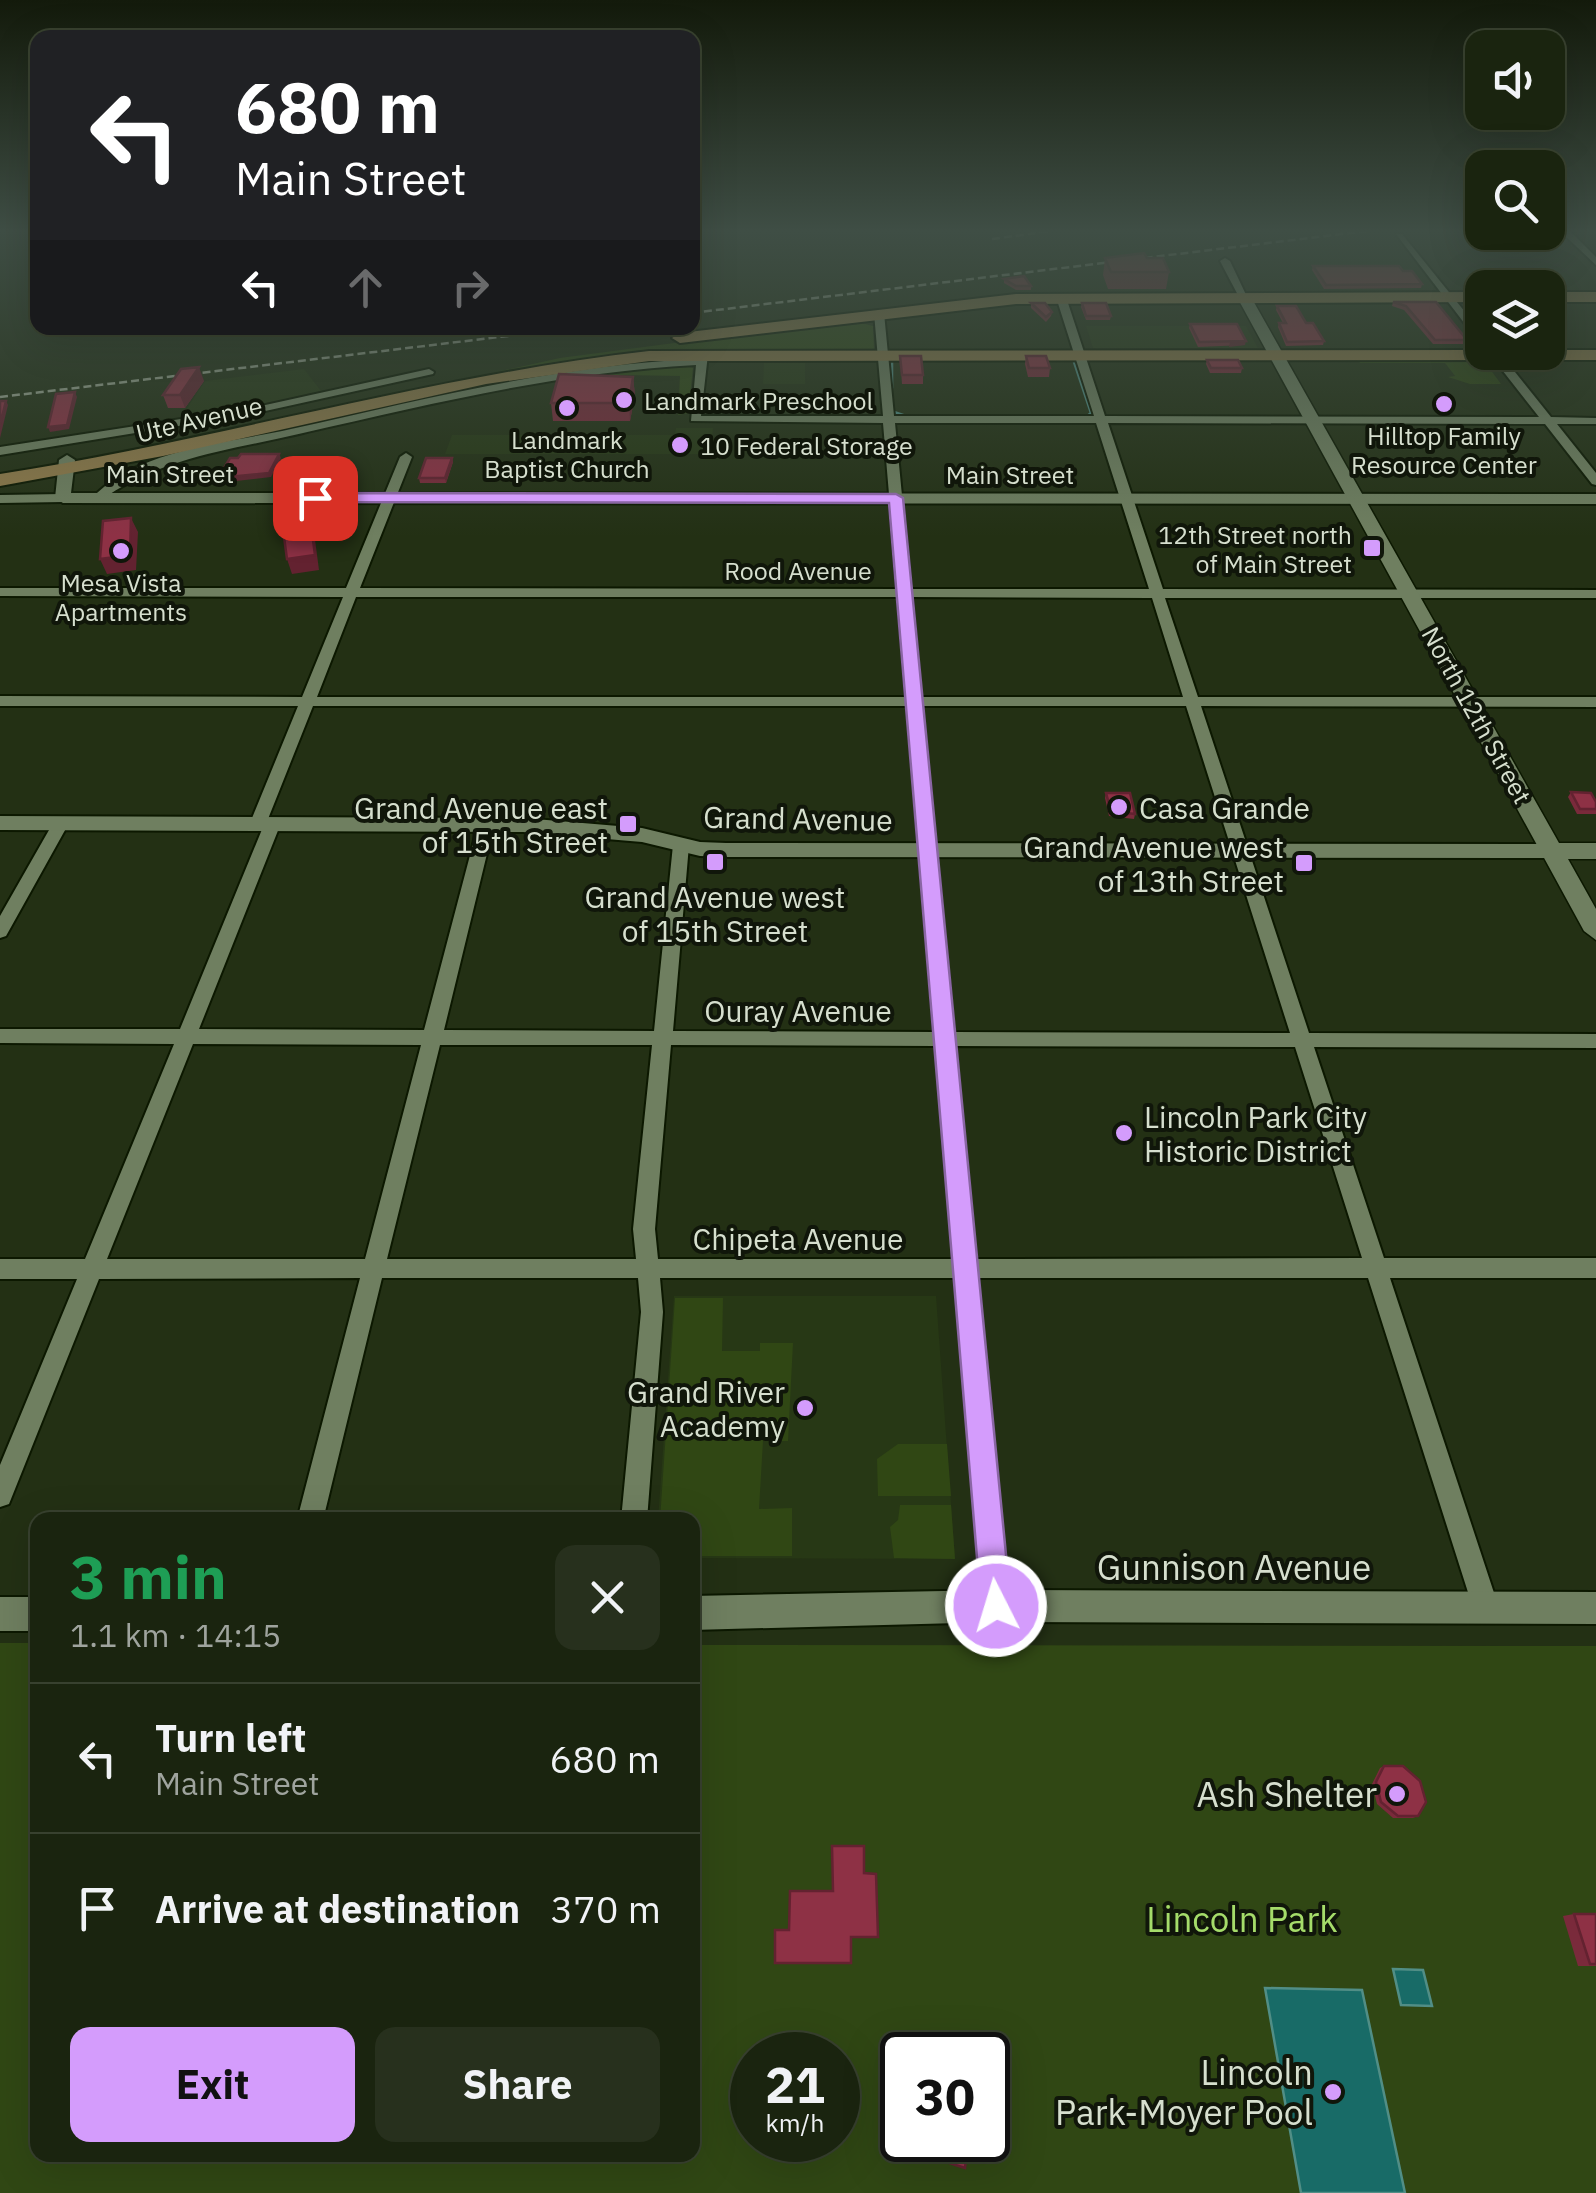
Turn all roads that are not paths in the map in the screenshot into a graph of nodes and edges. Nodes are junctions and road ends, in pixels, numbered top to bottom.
1 (731, 332) edge
2 (880, 332) edge
3 (1073, 332) edge
4 (1265, 332) edge
5 (882, 354) junction
6 (1080, 354) junction
7 (1278, 354) junction
8 (1465, 354) edge
9 (1565, 355) edge
10 (1596, 355) edge
11 (702, 358) junction
12 (1507, 370) edge
13 (428, 372) dead end
14 (888, 420) junction
15 (1102, 420) junction
16 (1314, 420) junction
17 (1548, 421) junction
18 (1596, 421) edge
19 (66, 438) junction
20 (0, 451) edge
21 (406, 456) dead end
22 (0, 469) edge
23 (65, 478) junction
24 (0, 480) edge
25 (1596, 481) edge
26 (103, 493) junction
27 (0, 498) edge
28 (200, 498) junction
29 (389, 498) junction
30 (896, 498) junction
31 (1127, 499) junction
32 (1359, 499) junction
33 (1596, 499) edge
34 (1, 593) edge
35 (351, 593) junction
36 (904, 593) junction
37 (1158, 593) junction
38 (1410, 594) junction
39 (1596, 594) edge
40 (0, 701) edge
41 (307, 702) junction
42 (914, 702) junction
43 (1193, 702) junction
44 (1471, 702) junction
45 (1596, 702) edge
46 (0, 823) edge
47 (61, 823) junction
48 (265, 824) junction
49 (486, 825) junction
50 (681, 845) junction
51 (928, 850) junction
52 (1240, 851) junction
53 (1552, 851) junction
54 (1596, 851) edge
55 (1596, 931) edge
56 (0, 932) edge
57 (0, 1036) edge
58 (187, 1036) junction
59 (662, 1036) junction
60 (434, 1037) junction
61 (946, 1040) junction
62 (1302, 1041) junction
63 (1596, 1042) edge
64 (649, 1268) junction
65 (966, 1268) junction
66 (1376, 1268) junction
67 (1596, 1268) edge
68 (0, 1269) edge
69 (92, 1269) junction
70 (374, 1269) junction
71 (0, 1495) edge
72 (312, 1512) edge
73 (635, 1512) edge
74 (996, 1606) junction
75 (1486, 1608) junction
76 (1596, 1608) edge
77 (700, 1613) edge
78 (0, 1614) edge
79 (30, 1614) edge

1 - 23 main road
2 - 5 street
3 - 6 street
4 - 7 main road, North 12th Street
5 - 6 main road, Ute Avenue
5 - 11 main road, Ute Avenue
5 - 14 street
6 - 7 main road, Ute Avenue
6 - 15 street
7 - 8 main road, Ute Avenue
7 - 16 main road, North 12th Street
9 - 10 main road, Ute Avenue
11 - 14 street
11 - 23 main road, Ute Avenue
11 - 26 street
12 - 17 street
13 - 19 street
14 - 15 street
14 - 30 street
15 - 16 street
15 - 31 street
16 - 17 street
16 - 32 main road, North 12th Street
17 - 18 street
17 - 25 street
19 - 20 street
19 - 23 street
21 - 29 street
22 - 23 main road
23 - 24 main road
23 - 26 street
23 - 27 street
23 - 28 street, Main Street
26 - 28 street
28 - 29 street, Main Street
29 - 30 street, Main Street
29 - 35 street
30 - 31 street, Main Street
30 - 36 street
31 - 32 street, Main Street
31 - 37 street
32 - 33 street, Main Street
32 - 38 main road, North 12th Street
34 - 35 street, Rood Avenue
35 - 36 street, Rood Avenue
35 - 41 street
36 - 37 street, Rood Avenue
36 - 42 street
37 - 38 street, Rood Avenue
37 - 43 street
38 - 39 street, Rood Avenue
38 - 44 main road, North 12th Street
40 - 41 street
41 - 42 street
41 - 48 street
42 - 43 street
42 - 51 street
43 - 44 street
43 - 52 street
44 - 45 street
44 - 53 main road, North 12th Street
46 - 47 street, Grand Avenue
47 - 48 street, Grand Avenue
47 - 56 street
48 - 49 street, Grand Avenue
48 - 58 street
49 - 50 street, Grand Avenue
49 - 60 street
50 - 51 street, Grand Avenue
50 - 59 street
51 - 52 street, Grand Avenue
51 - 61 street
52 - 53 street, Grand Avenue
52 - 62 street
53 - 54 main road, Grand Avenue
53 - 55 main road, North 12th Street
57 - 58 street, Ouray Avenue
58 - 60 street, Ouray Avenue
58 - 69 street
59 - 60 street, Ouray Avenue
59 - 61 street, Ouray Avenue
59 - 64 street
60 - 70 street
61 - 62 street, Ouray Avenue
61 - 65 street
62 - 63 street, Ouray Avenue
62 - 66 street
64 - 65 street, Chipeta Avenue
64 - 70 street, Chipeta Avenue
64 - 73 street
65 - 66 street, Chipeta Avenue
65 - 74 street
66 - 67 street, Chipeta Avenue
66 - 75 street
68 - 69 street, Chipeta Avenue
69 - 70 street, Chipeta Avenue
69 - 71 street
70 - 72 street
74 - 75 street, Gunnison Avenue
74 - 77 street, Gunnison Avenue
75 - 76 street, Gunnison Avenue
78 - 79 street

